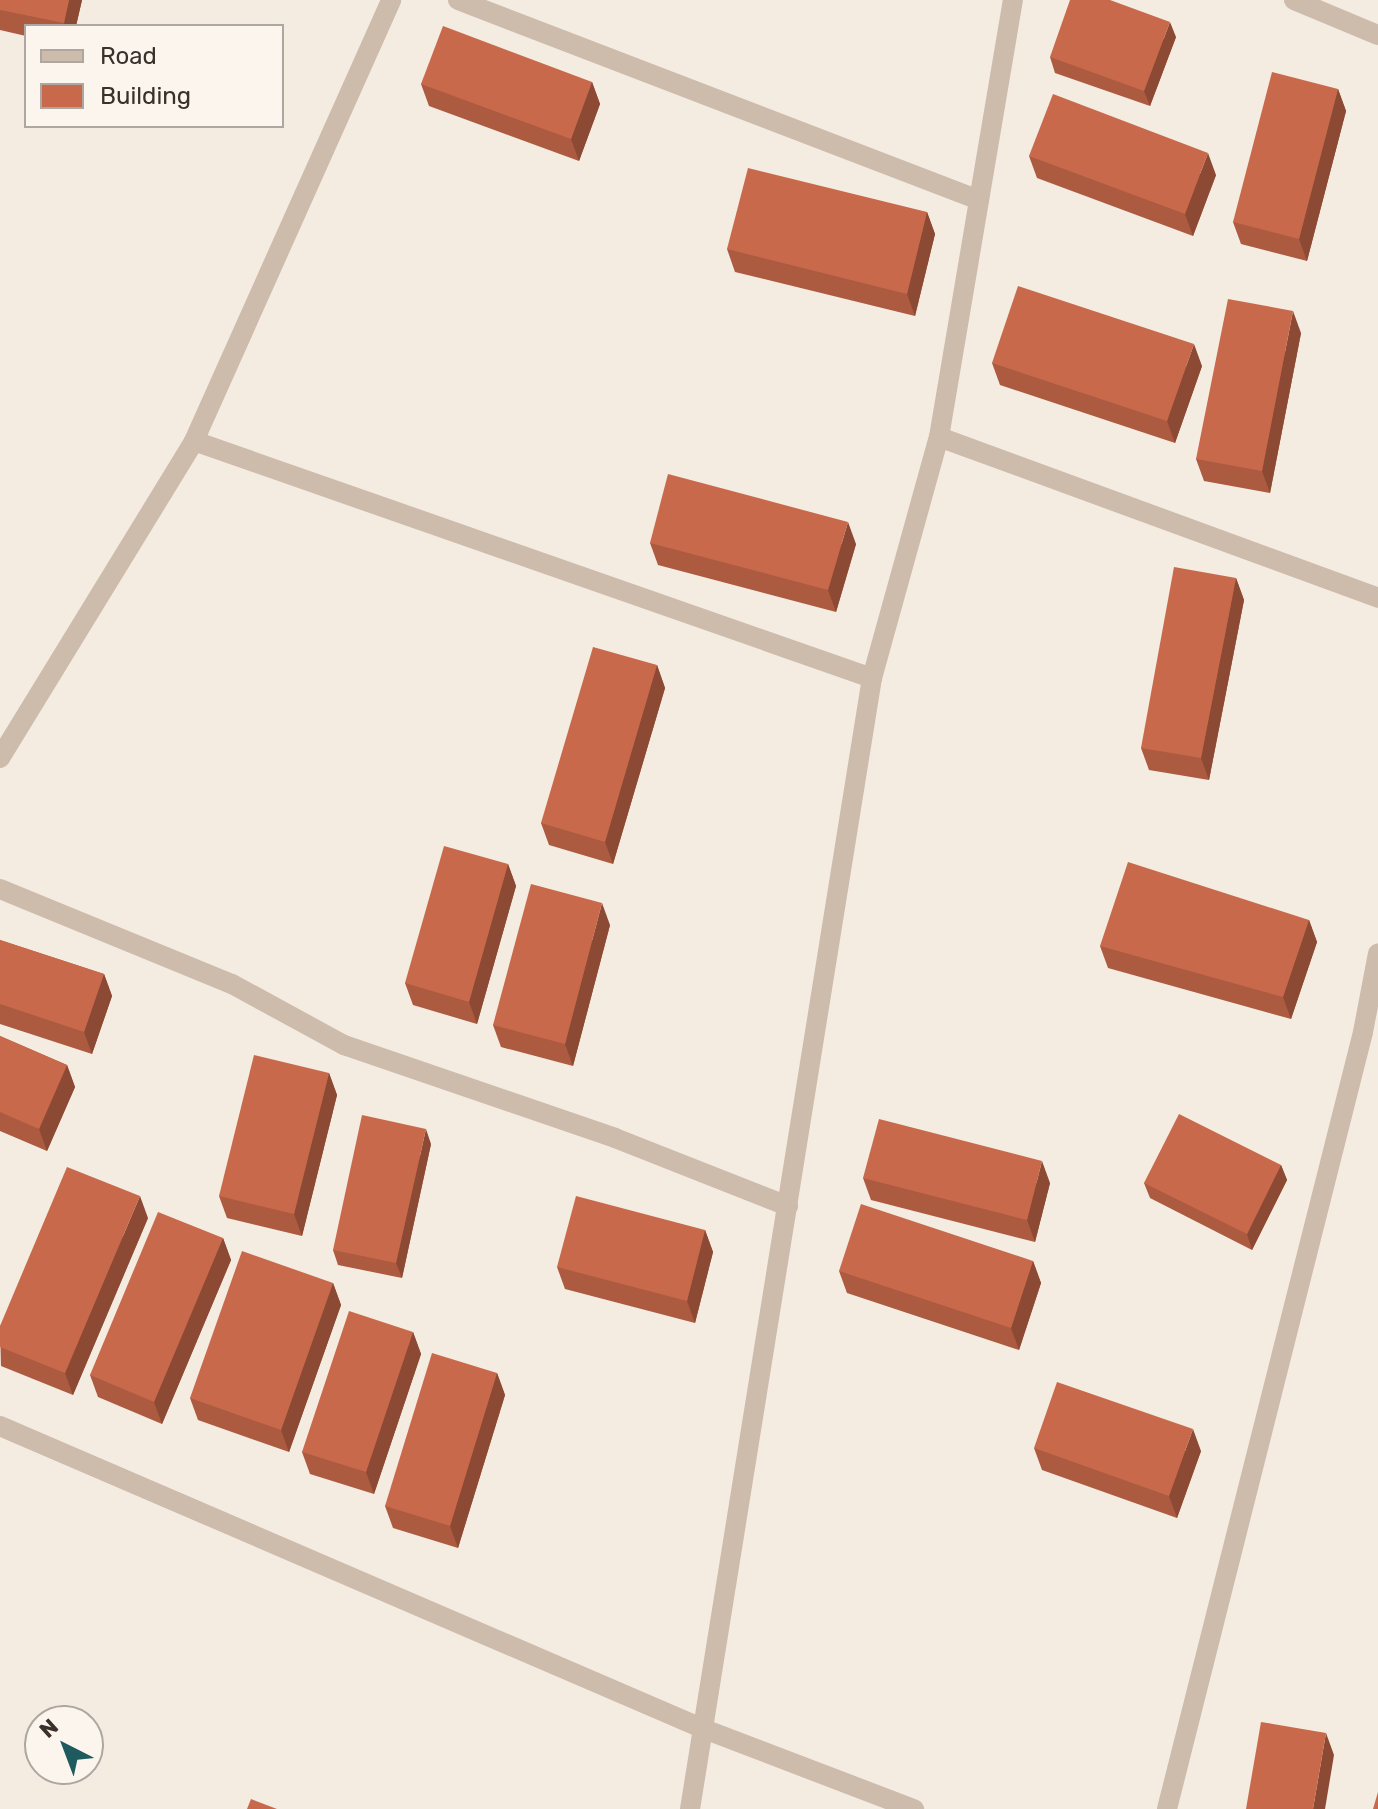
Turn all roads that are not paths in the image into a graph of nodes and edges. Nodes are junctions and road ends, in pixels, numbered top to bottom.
1 (391, 0) edge
2 (458, 0) edge
3 (1013, 0) edge
4 (1294, 0) edge
5 (1378, 35) edge
6 (979, 200) junction
7 (939, 437) junction
8 (194, 441) junction
9 (1378, 598) edge
10 (872, 678) junction
11 (0, 758) edge
12 (0, 889) edge
13 (1378, 953) edge
14 (788, 1206) junction
15 (0, 1426) edge
16 (704, 1729) junction
17 (690, 1809) edge
18 (914, 1809) edge
19 (1167, 1809) edge

1 - 8 street
2 - 6 street
3 - 6 street
4 - 5 street
6 - 7 street
7 - 9 street
7 - 10 street
8 - 10 street
8 - 11 street
10 - 14 street
12 - 14 street
13 - 19 street
14 - 16 street
15 - 16 street
16 - 17 street
16 - 18 street

